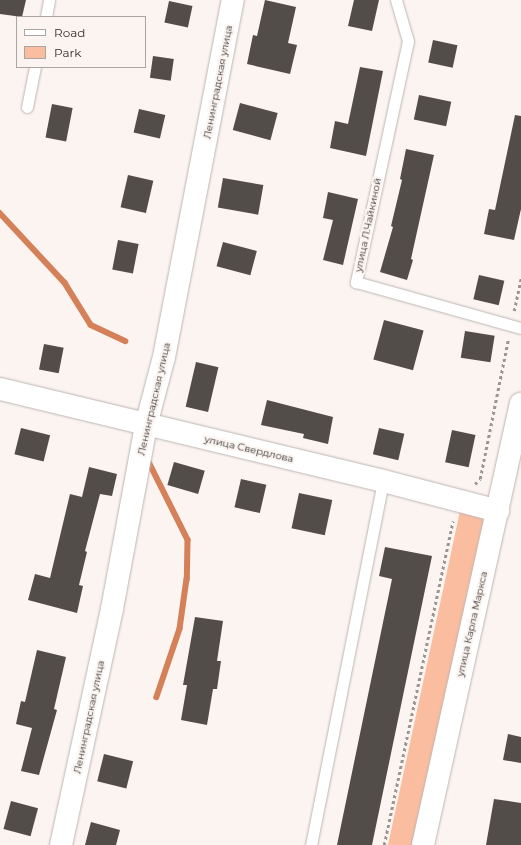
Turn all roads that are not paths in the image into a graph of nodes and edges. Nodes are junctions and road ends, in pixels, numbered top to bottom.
1 (49, 0) edge
2 (233, 0) edge
3 (396, 0) edge
4 (46, 16) edge
5 (35, 68) edge
6 (27, 107) dead end
7 (516, 326) edge
8 (0, 389) edge
9 (521, 404) edge
10 (146, 425) junction
11 (383, 481) junction
12 (498, 511) junction
13 (60, 845) edge
14 (311, 845) edge
15 (423, 845) edge

1 - 4 lane
2 - 10 street, Ленинградская улица
3 - 7 lane, улица Л.Чайкиной
5 - 6 lane
8 - 10 street, улица Свердлова
9 - 12 street, улица Карла Маркса
10 - 11 street, улица Свердлова
10 - 13 street, Ленинградская улица
11 - 12 street, улица Свердлова
11 - 14 lane
12 - 15 street, улица Карла Маркса

